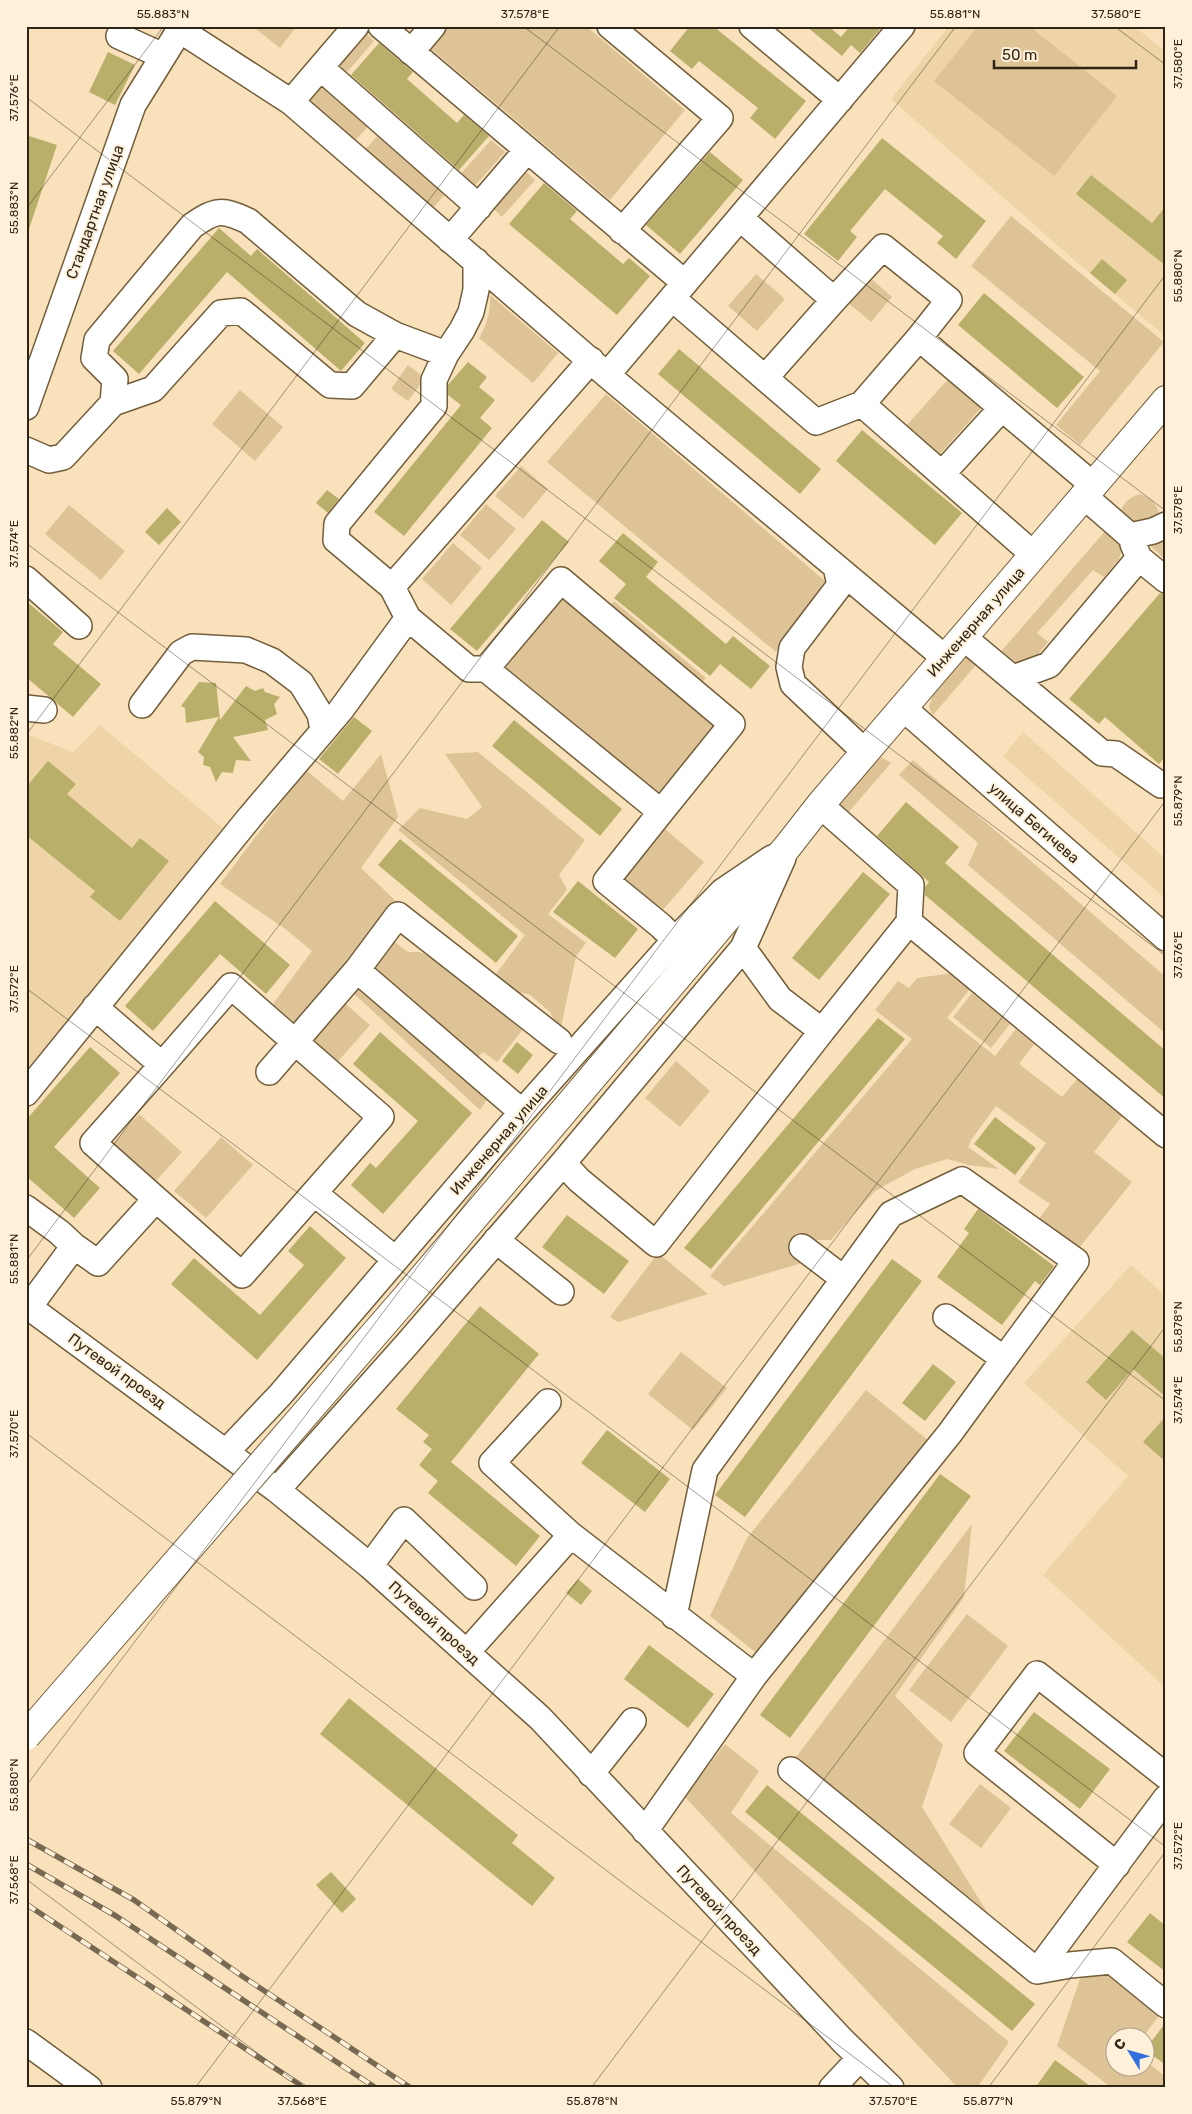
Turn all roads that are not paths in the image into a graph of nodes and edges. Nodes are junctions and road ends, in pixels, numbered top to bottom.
1 (356, 26) edge
2 (381, 26) edge
3 (433, 26) edge
4 (610, 26) edge
5 (752, 26) edge
6 (902, 26) edge
7 (181, 28) edge
8 (119, 36) dead end
9 (411, 52) junction
10 (163, 56) junction
11 (321, 68) junction
12 (840, 100) junction
13 (291, 102) junction
14 (527, 150) junction
15 (478, 207) junction
16 (740, 218) junction
17 (622, 231) junction
18 (450, 240) junction
19 (476, 261) junction
20 (678, 291) junction
21 (834, 300) junction
22 (395, 335) junction
23 (919, 338) junction
24 (446, 354) junction
25 (599, 368) junction
26 (765, 378) junction
27 (1166, 400) edge
28 (113, 403) junction
29 (862, 404) junction
30 (26, 407) edge
31 (1002, 408) junction
32 (26, 450) edge
33 (942, 474) junction
34 (1088, 491) junction
35 (1166, 525) edge
36 (1135, 547) junction
37 (1034, 555) junction
38 (836, 567) junction
39 (26, 579) edge
40 (1166, 580) edge
41 (392, 587) junction
42 (408, 618) junction
43 (79, 626) dead end
44 (964, 637) junction
45 (945, 658) junction
46 (486, 669) junction
47 (1012, 678) junction
48 (142, 705) dead end
49 (903, 708) junction
50 (323, 730) junction
51 (865, 752) junction
52 (1166, 783) edge
53 (820, 805) junction
54 (662, 812) junction
55 (788, 846) junction
56 (909, 922) junction
57 (1166, 938) edge
58 (675, 940) junction
59 (743, 948) junction
60 (357, 970) junction
61 (95, 1007) junction
62 (822, 1031) junction
63 (559, 1041) dead end
64 (295, 1042) junction
65 (162, 1065) junction
66 (269, 1072) dead end
67 (26, 1093) edge
68 (522, 1112) junction
69 (1166, 1135) edge
70 (563, 1164) junction
71 (314, 1193) junction
72 (156, 1199) junction
73 (26, 1208) edge
74 (496, 1240) junction
75 (74, 1246) junction
76 (802, 1247) dead end
77 (395, 1259) junction
78 (844, 1279) junction
79 (561, 1292) dead end
80 (27, 1306) edge
81 (946, 1317) dead end
82 (1004, 1359) junction
83 (548, 1402) dead end
84 (227, 1452) junction
85 (277, 1490) junction
86 (572, 1535) junction
87 (370, 1566) junction
88 (474, 1587) dead end
89 (674, 1616) junction
90 (466, 1652) junction
91 (754, 1676) junction
92 (633, 1721) dead end
93 (26, 1736) edge
94 (791, 1770) dead end
95 (591, 1774) junction
96 (1166, 1776) edge
97 (1166, 1798) edge
98 (644, 1831) junction
99 (1117, 1865) junction
100 (1037, 1971) junction
101 (1166, 2004) edge
102 (26, 2042) edge
103 (860, 2058) junction
104 (89, 2088) edge
105 (832, 2088) edge
106 (891, 2088) edge

1 - 11 street
2 - 9 street
3 - 9 street
4 - 17 street
5 - 12 street
6 - 12 street
7 - 10 street, Стандартная улица
7 - 13 street
8 - 10 street
9 - 14 street
10 - 30 street, Стандартная улица
11 - 13 street
11 - 15 street
12 - 16 street
13 - 18 street
14 - 15 street
14 - 17 street
15 - 18 street
16 - 20 street
16 - 21 street
17 - 20 street
18 - 19 street
19 - 24 street
19 - 25 street
20 - 25 street
20 - 26 street
21 - 23 street
21 - 26 street
22 - 24 street
22 - 28 street
22 - 28 street
23 - 29 street
23 - 31 street
24 - 41 street
25 - 38 street
25 - 41 street
26 - 29 street
27 - 34 main road, Инженерная улица
28 - 32 street
29 - 33 street
31 - 33 street
31 - 34 street
33 - 37 street
34 - 36 street
34 - 37 main road, Инженерная улица
35 - 36 street
36 - 40 street
36 - 47 street
37 - 44 main road, Инженерная улица
38 - 45 street
38 - 51 street
39 - 43 street
41 - 42 street
42 - 46 street
42 - 50 street
44 - 45 main road, Инженерная улица
44 - 47 street
45 - 49 main road, Инженерная улица
46 - 54 street
46 - 54 street
47 - 52 street
48 - 50 street
49 - 51 main road, Инженерная улица
49 - 57 street, улица Бегичева
50 - 61 street
51 - 53 main road, Инженерная улица
53 - 55 main road, Инженерная улица
53 - 56 street
54 - 58 street
55 - 58 street, Инженерная улица
55 - 59 street, Инженерная улица
55 - 93 main road, bridge
56 - 62 street
56 - 69 street
58 - 68 street, Инженерная улица
59 - 62 street
59 - 70 street, Инженерная улица
60 - 63 street
60 - 64 street
60 - 68 street
61 - 65 street
61 - 67 street
62 - 70 street
64 - 65 street
64 - 66 street
64 - 71 street
65 - 72 street
68 - 77 street, Инженерная улица
70 - 74 street, Инженерная улица
71 - 72 street
71 - 77 street
72 - 75 street
73 - 75 street
74 - 79 street
74 - 85 street, Инженерная улица
75 - 80 street, Путевой проезд
76 - 78 street
77 - 84 street, Инженерная улица
78 - 82 street
78 - 89 street
80 - 84 street, Путевой проезд
81 - 82 street
82 - 91 street
83 - 86 street
84 - 85 street, Путевой проезд
85 - 87 street, Путевой проезд
86 - 89 street
86 - 90 street
87 - 88 street
87 - 90 street, Путевой проезд
89 - 91 street
90 - 95 street, Путевой проезд
91 - 98 street
92 - 95 street
94 - 100 street
95 - 98 street, Путевой проезд
96 - 99 street
97 - 99 street
98 - 103 street, Путевой проезд
99 - 100 street
100 - 101 street
102 - 104 street
103 - 105 street
103 - 106 street, Путевой проезд

